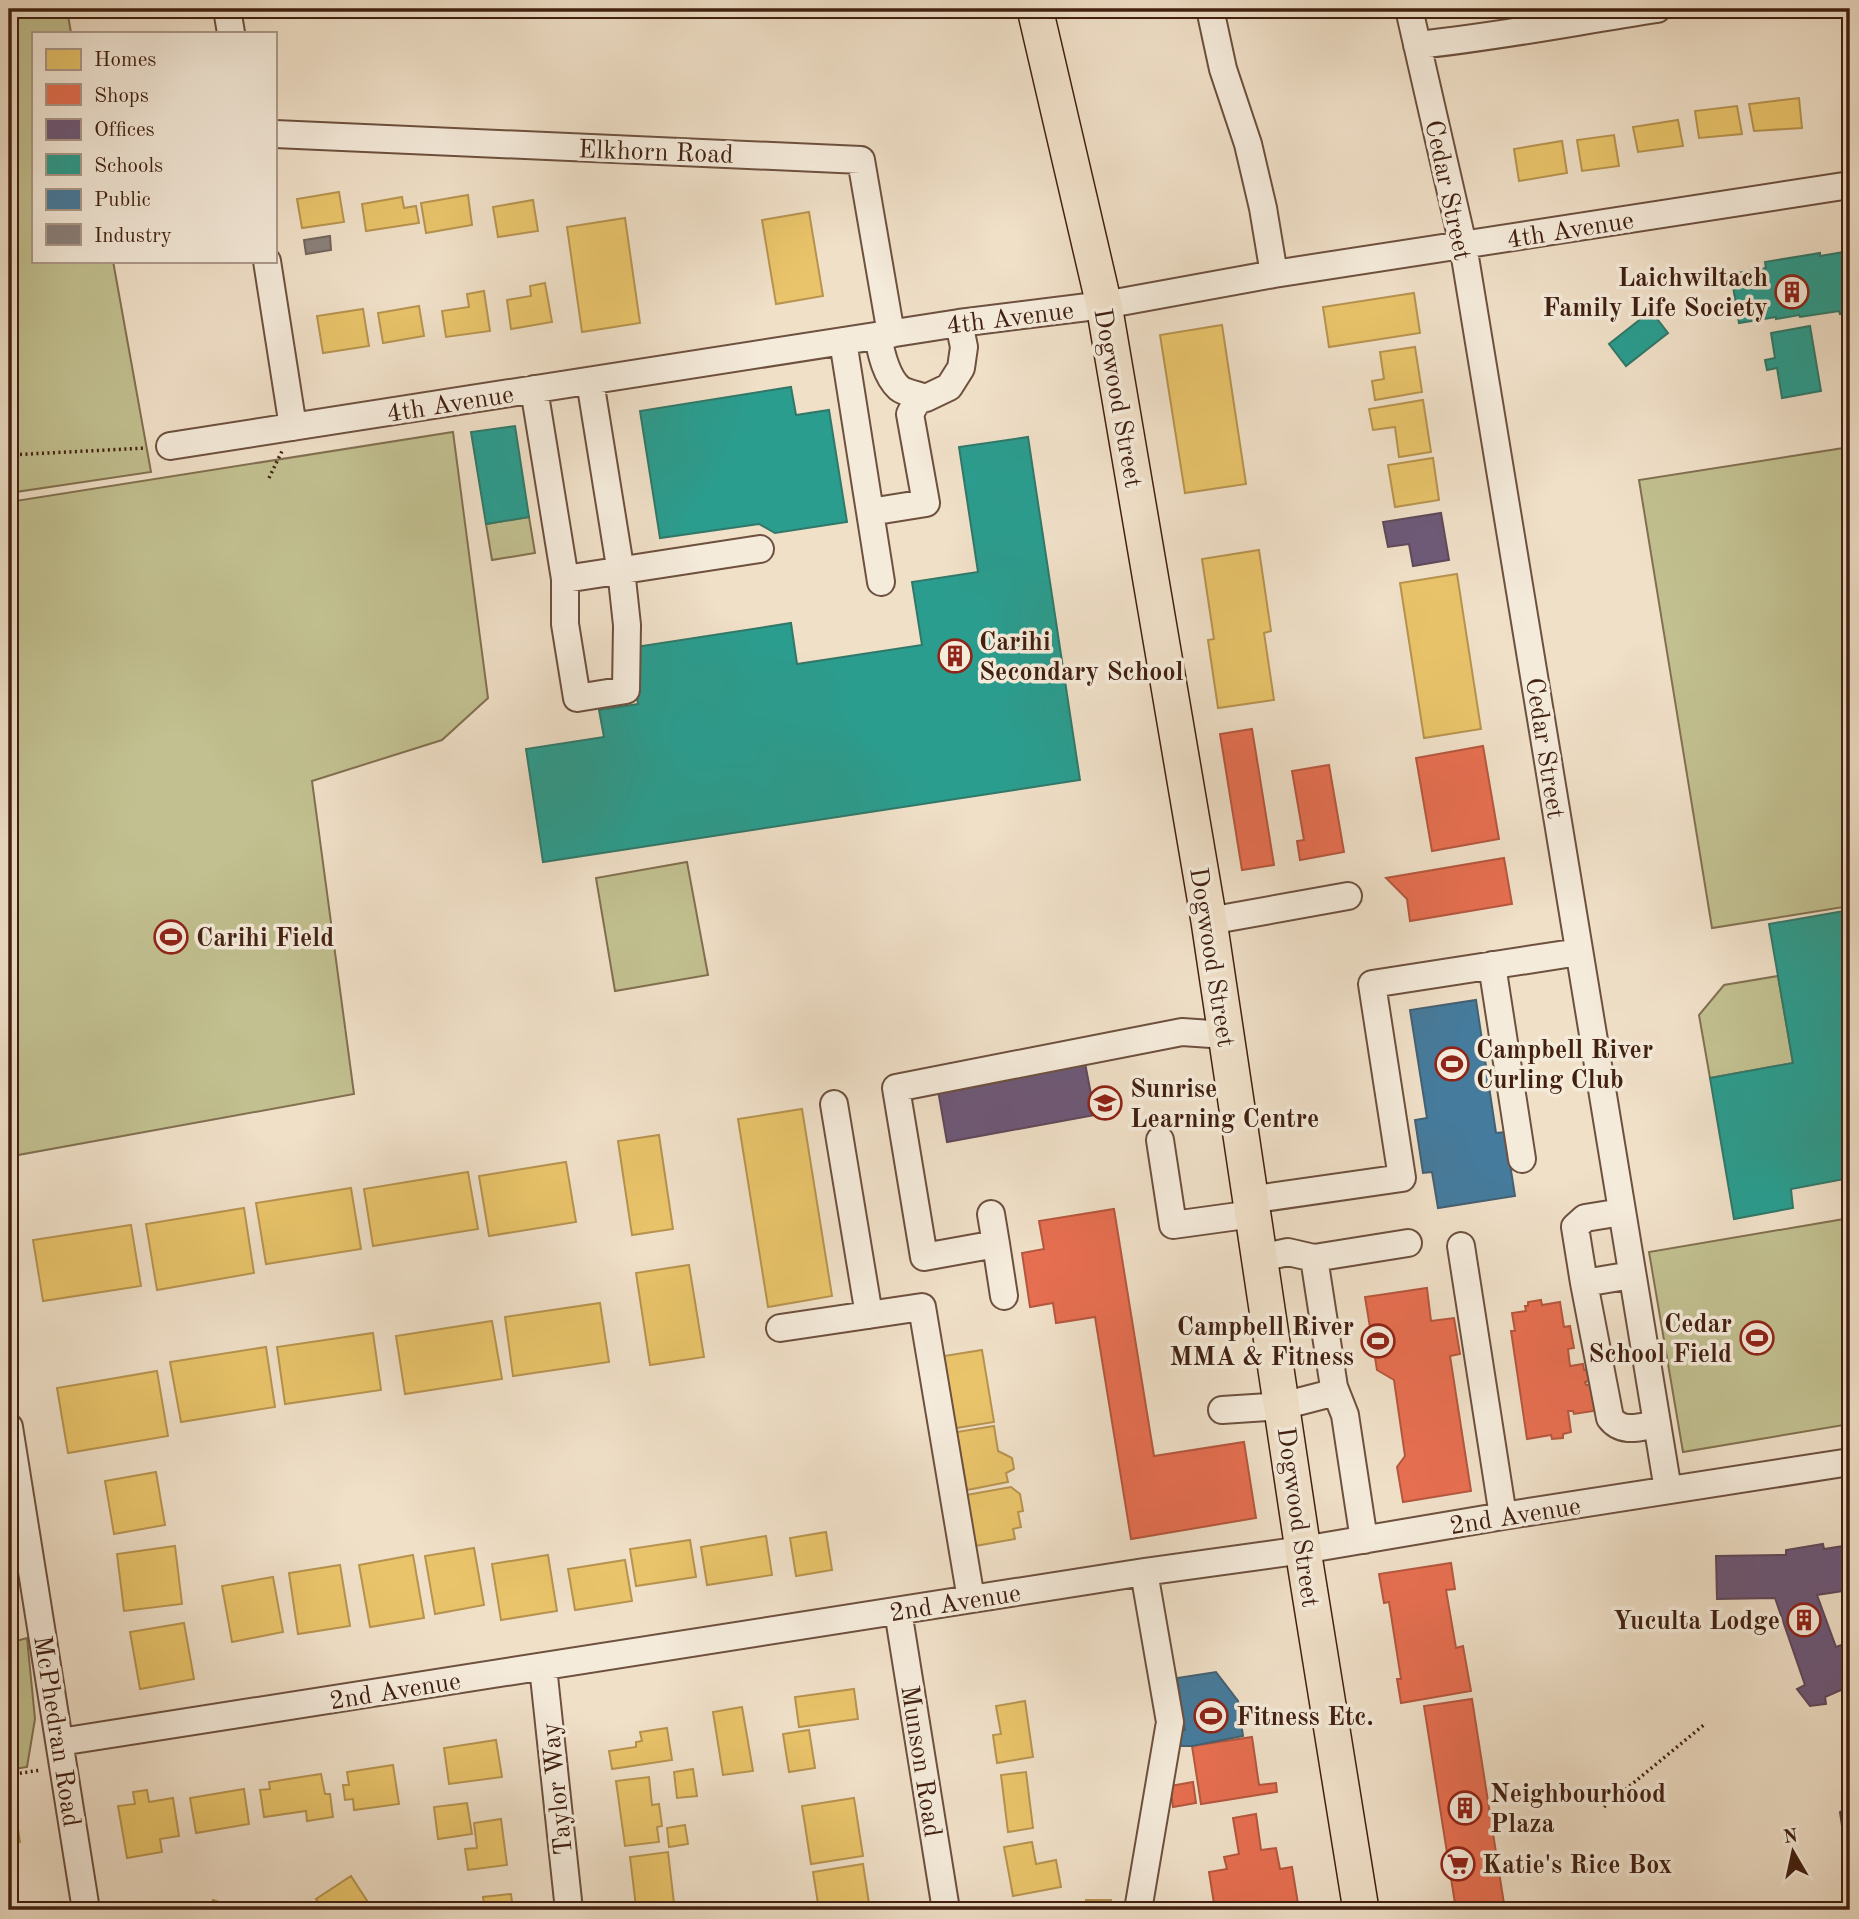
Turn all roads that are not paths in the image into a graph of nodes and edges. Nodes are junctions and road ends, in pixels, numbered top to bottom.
1 (227, 9) edge
2 (1035, 9) edge
3 (1210, 9) edge
4 (1409, 9) edge
5 (1657, 9) edge
6 (231, 32) edge
7 (1417, 45) junction
8 (276, 134) edge
9 (1850, 185) edge
10 (1463, 245) junction
11 (267, 262) edge
12 (1274, 274) junction
13 (1104, 305) junction
14 (959, 323) junction
15 (884, 335) junction
16 (843, 341) junction
17 (590, 380) junction
18 (534, 389) junction
19 (926, 398) junction
20 (293, 427) junction
21 (170, 446) road end
22 (870, 512) junction
23 (761, 549) dead end
24 (620, 571) junction
25 (565, 579) junction
26 (881, 582) dead end
27 (1348, 896) dead end
28 (1209, 921) junction
29 (1579, 952) junction
30 (1492, 965) junction
31 (1226, 1035) junction
32 (834, 1104) dead end
33 (1160, 1140) dead end
34 (1522, 1159) dead end
35 (1251, 1207) junction
36 (1622, 1212) junction
37 (991, 1213) dead end
38 (1408, 1243) dead end
39 (996, 1244) junction
40 (1461, 1246) dead end
41 (1260, 1258) junction
42 (1314, 1258) junction
43 (1632, 1275) junction
44 (1584, 1283) junction
45 (1004, 1296) dead end
46 (869, 1315) junction
47 (780, 1328) dead end
48 (1336, 1392) junction
49 (1282, 1406) junction
50 (1222, 1410) dead end
51 (1657, 1424) junction
52 (9, 1427) edge
53 (1850, 1462) edge
54 (1668, 1490) junction
55 (1503, 1516) junction
56 (1364, 1539) junction
57 (1303, 1550) junction
58 (1144, 1572) junction
59 (971, 1599) junction
60 (898, 1611) junction
61 (543, 1667) junction
62 (62, 1754) junction
63 (86, 1910) edge
64 (569, 1910) edge
65 (946, 1910) edge
66 (1138, 1910) edge
67 (1361, 1910) edge

1 - 6 street
2 - 13 main road, Dogwood Street
3 - 12 street
4 - 7 street, Cedar Street
5 - 7 street
7 - 10 street, Cedar Street
8 - 15 street, Elkhorn Road
9 - 10 street, 4th Avenue
10 - 12 street, 4th Avenue
10 - 29 street, Cedar Street
11 - 20 street
12 - 13 street, 4th Avenue
13 - 14 street, 4th Avenue
13 - 28 main road, Dogwood Street
14 - 15 street, 4th Avenue
14 - 19 street
15 - 16 street, 4th Avenue
15 - 19 street
16 - 17 street, 4th Avenue
16 - 22 street
17 - 18 street, 4th Avenue
17 - 24 street
18 - 20 street, 4th Avenue
18 - 25 street
19 - 22 street
20 - 21 street, 4th Avenue
22 - 26 street
23 - 24 street
24 - 25 street
24 - 25 street
27 - 28 street
28 - 31 main road, Dogwood Street
29 - 30 street
29 - 36 street, Cedar Street
30 - 34 street
30 - 35 street
31 - 35 main road, Dogwood Street
31 - 39 street
32 - 46 street
33 - 35 street
35 - 41 main road, Dogwood Street
36 - 43 street, Cedar Street
36 - 44 street
37 - 39 street
38 - 42 street
39 - 45 street
40 - 55 street
41 - 42 street
41 - 49 main road, Dogwood Street
42 - 48 street
43 - 44 street
43 - 51 street, Cedar Street
44 - 51 street
46 - 47 street
46 - 59 street
48 - 49 street
48 - 56 street
49 - 50 street
49 - 57 main road, Dogwood Street
51 - 54 street, Cedar Street
52 - 62 street, McPhedran Road
53 - 54 street, 2nd Avenue
54 - 55 street, 2nd Avenue
55 - 56 street, 2nd Avenue
56 - 57 street, 2nd Avenue
57 - 58 street, 2nd Avenue
57 - 67 main road, Dogwood Street
58 - 59 street, 2nd Avenue
58 - 66 street
59 - 60 street, 2nd Avenue
60 - 61 street, 2nd Avenue
60 - 65 street, Munson Road
61 - 62 street, 2nd Avenue
61 - 64 street, Taylor Way
62 - 63 street, McPhedran Road

